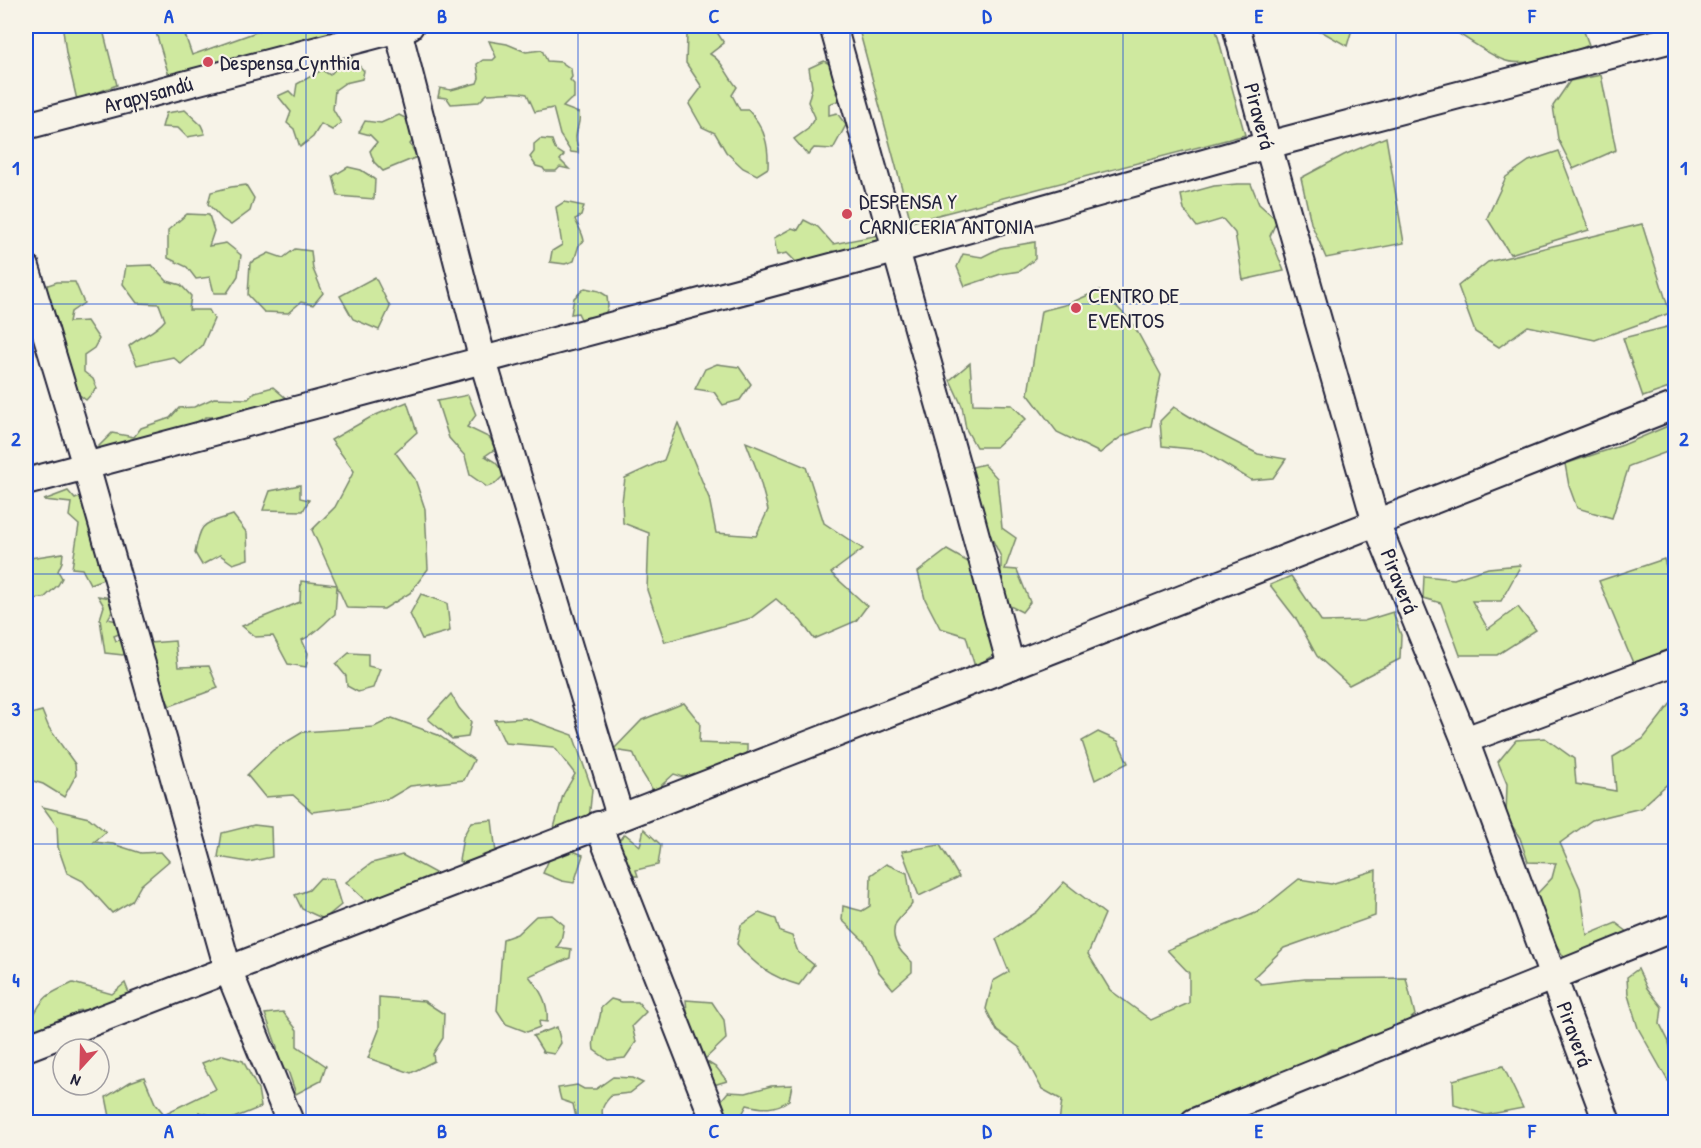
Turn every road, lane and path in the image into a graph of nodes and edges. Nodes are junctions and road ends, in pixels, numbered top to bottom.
1 (833, 26) edge
2 (1236, 26) edge
3 (401, 27) edge
4 (1676, 38) edge
5 (26, 126) edge
6 (1268, 145) junction
7 (895, 250) junction
8 (26, 267) edge
9 (483, 361) junction
10 (1676, 405) edge
11 (86, 466) junction
12 (26, 482) edge
13 (1376, 523) junction
14 (1676, 662) edge
15 (1011, 666) junction
16 (1465, 740) junction
17 (609, 821) junction
18 (1676, 927) edge
19 (228, 969) junction
20 (1553, 975) junction
21 (26, 1048) edge
22 (290, 1122) edge
23 (715, 1122) edge
24 (1194, 1122) edge
25 (1607, 1122) edge

1 - 7 street
2 - 6 street, Piraverá
3 - 5 street, Arapysandú
3 - 9 street
4 - 6 street
6 - 7 street
6 - 13 street, Piraverá
7 - 9 street
7 - 15 street
8 - 11 street
9 - 11 street
9 - 17 street
10 - 13 street
11 - 12 street
11 - 19 street
13 - 15 street
13 - 16 street, Piraverá
14 - 16 street
15 - 17 street
16 - 20 street, Piraverá
17 - 19 street
17 - 23 street
18 - 20 street
19 - 21 street
19 - 22 street
20 - 24 street
20 - 25 street, Piraverá

